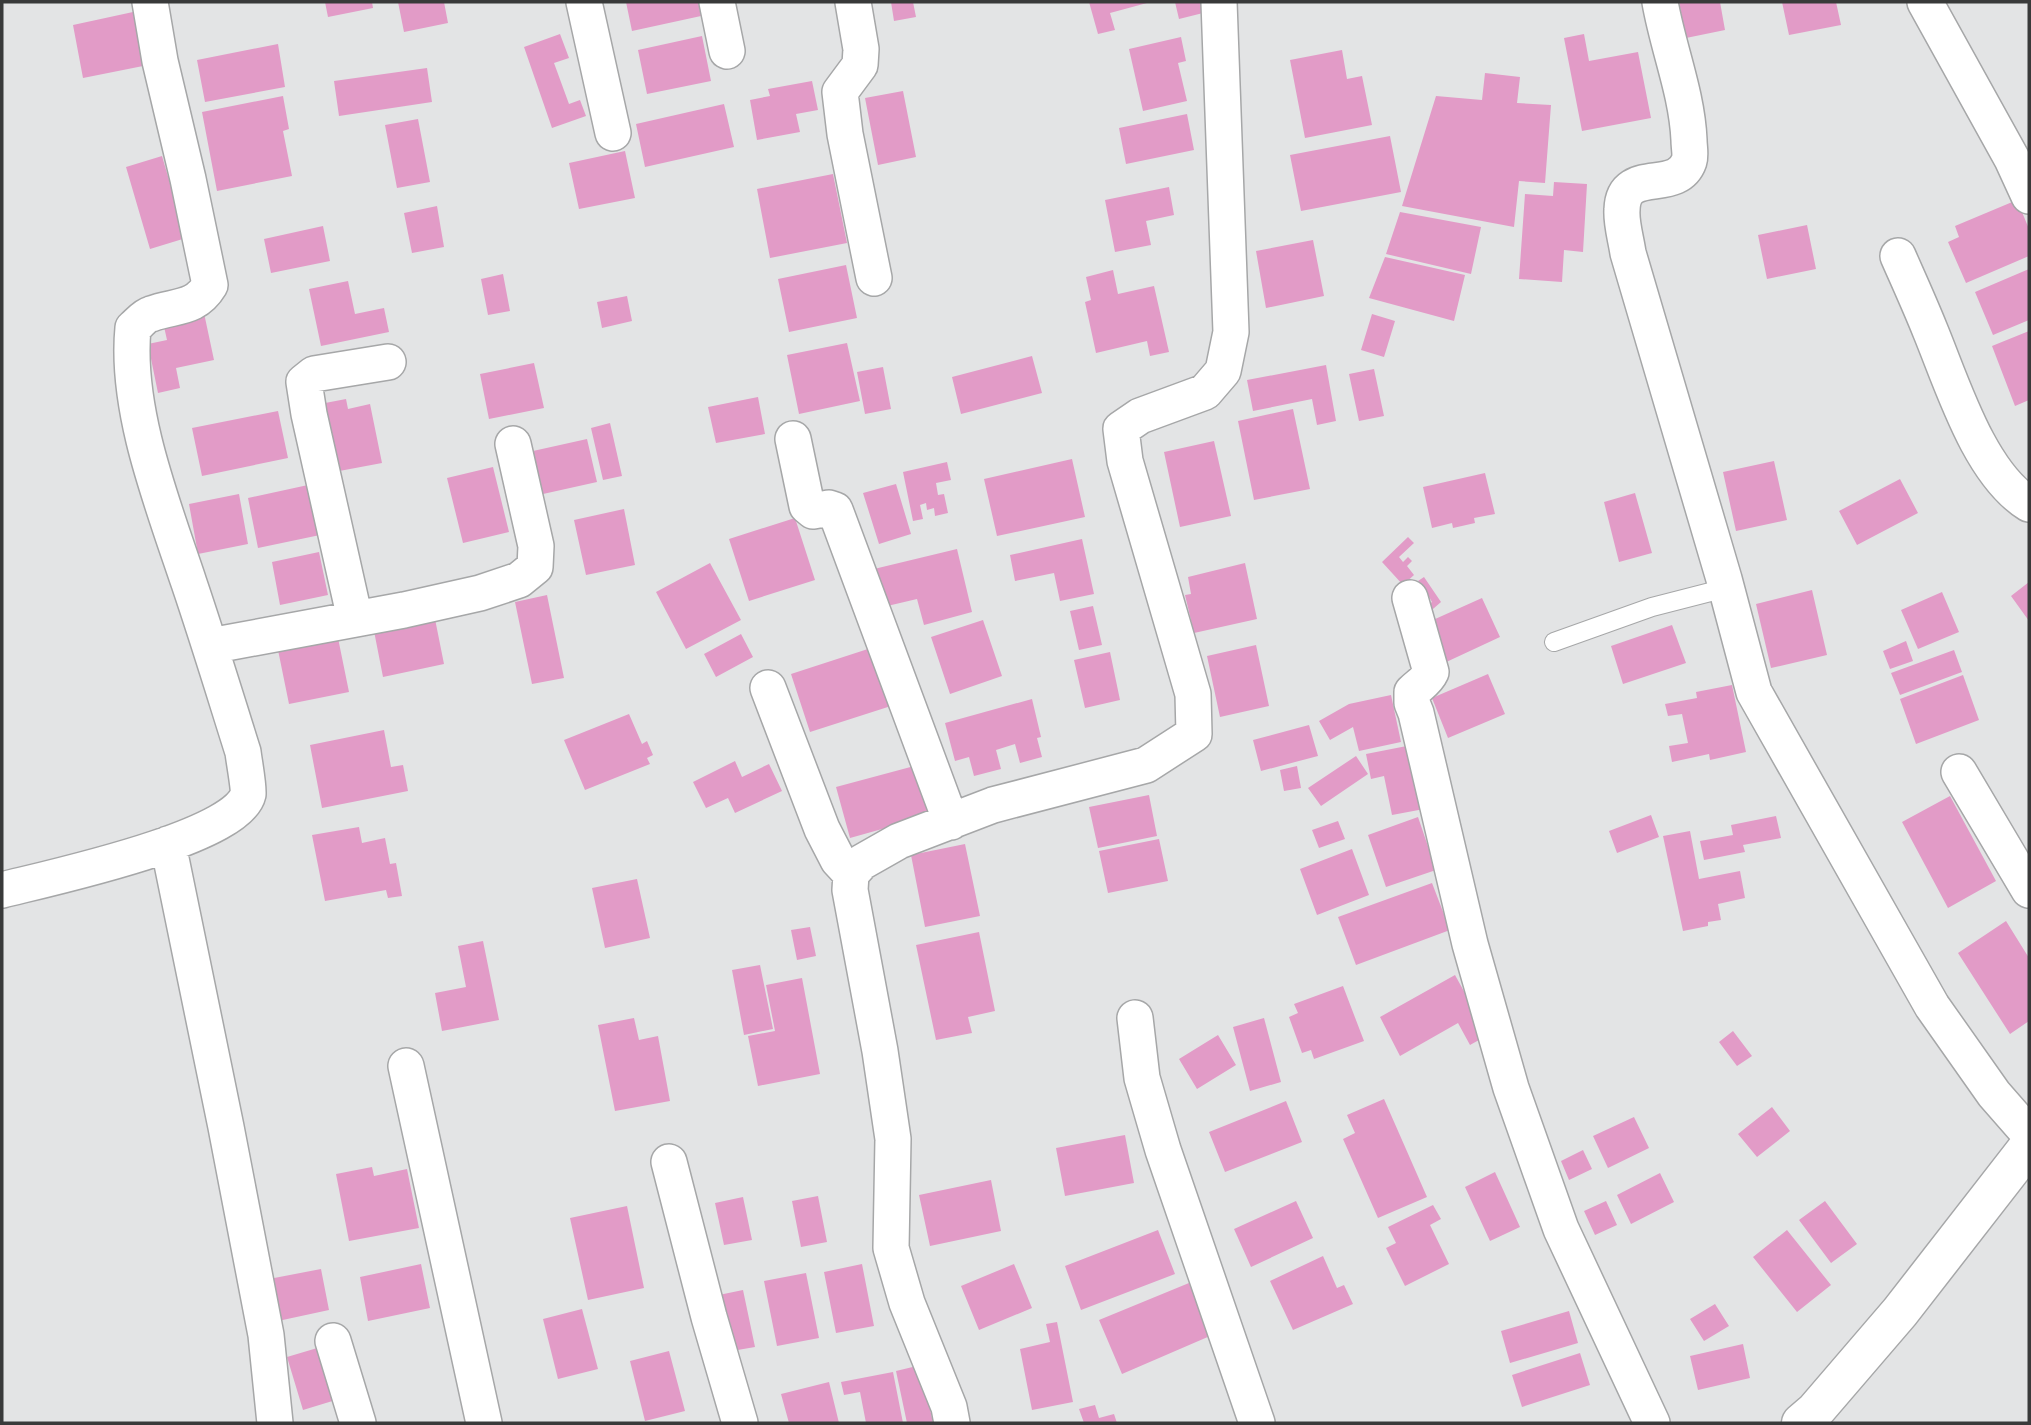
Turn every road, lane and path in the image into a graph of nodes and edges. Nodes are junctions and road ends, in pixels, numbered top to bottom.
1 (150, 2) edge
2 (584, 2) edge
3 (717, 2) edge
4 (853, 2) edge
5 (1219, 2) edge
6 (1660, 2) edge
7 (1925, 2) edge
8 (727, 51) dead end
9 (613, 133) dead end
10 (2029, 196) edge
11 (1898, 256) dead end
12 (874, 278) dead end
13 (388, 362) dead end
14 (793, 439) dead end
15 (513, 444) dead end
16 (2029, 504) edge
17 (1726, 588) junction
18 (1410, 598) dead end
19 (355, 619) junction
20 (1554, 642) dead end
21 (210, 646) junction
22 (768, 688) dead end
23 (1959, 772) dead end
24 (951, 822) junction
25 (168, 844) junction
26 (851, 874) junction
27 (2, 890) edge
28 (2029, 890) edge
29 (1135, 1018) dead end
30 (406, 1066) dead end
31 (2029, 1134) edge
32 (2029, 1146) edge
33 (669, 1162) dead end
34 (333, 1341) dead end
35 (275, 1423) edge
36 (358, 1423) edge
37 (484, 1423) edge
38 (740, 1423) edge
39 (952, 1423) edge
40 (1257, 1423) edge
41 (1652, 1423) edge
42 (1801, 1423) edge

1 - 21 street
2 - 9 street
3 - 8 street
4 - 12 street
5 - 24 street
6 - 17 street
7 - 10 street
11 - 16 street
13 - 19 street
14 - 24 street
15 - 19 street
17 - 20 lane
17 - 31 street
18 - 41 street
19 - 21 street
21 - 25 street
22 - 26 street
23 - 28 street
24 - 26 street
25 - 27 street
25 - 35 street
26 - 39 street
29 - 40 street
30 - 37 street
32 - 42 street
33 - 38 street
34 - 36 street

